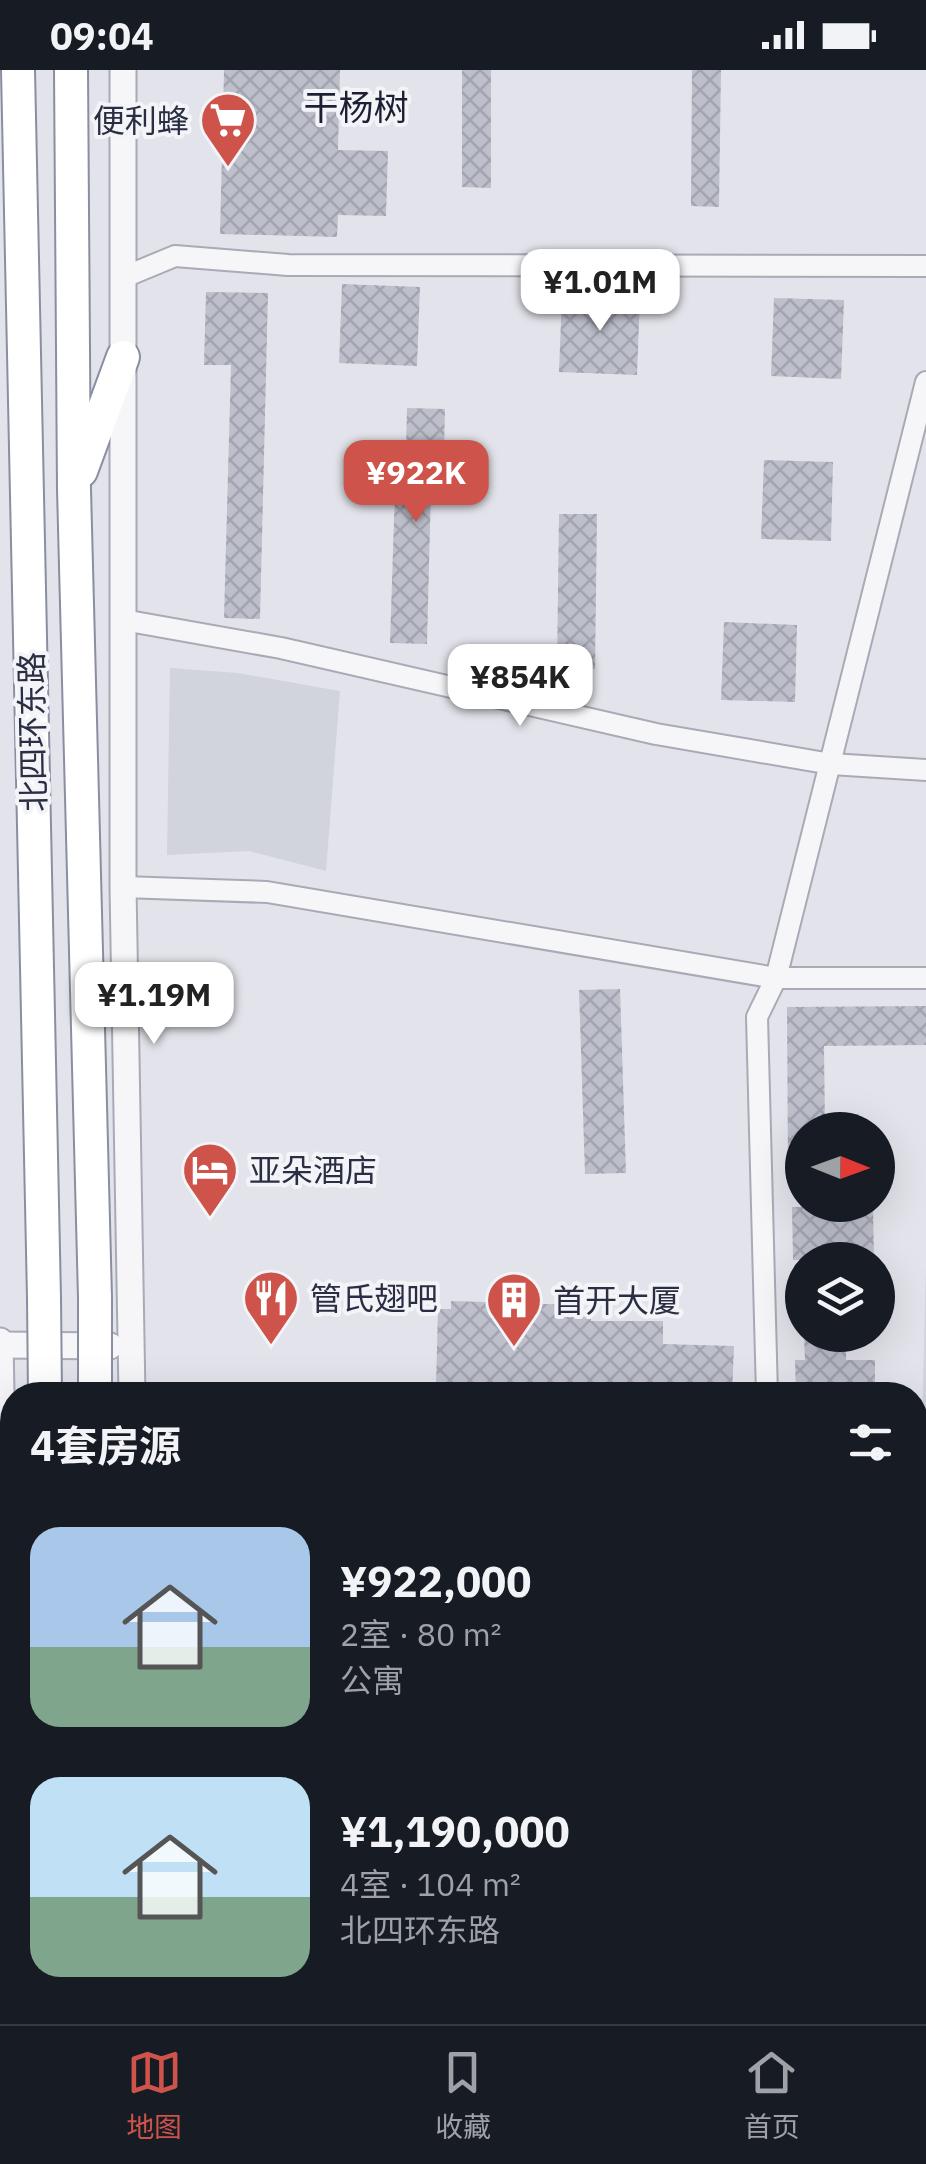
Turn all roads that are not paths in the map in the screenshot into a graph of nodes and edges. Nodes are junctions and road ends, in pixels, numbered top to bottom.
1 (18, 70) edge
2 (71, 70) edge
3 (123, 70) edge
4 (926, 266) edge
5 (122, 278) junction
6 (123, 357) junction
7 (0, 365) edge
8 (926, 382) edge
9 (25, 412) junction
10 (74, 489) junction
11 (123, 620) junction
12 (831, 764) junction
13 (926, 770) edge
14 (123, 887) junction
15 (776, 978) junction
16 (926, 978) edge
17 (0, 1343) edge
18 (131, 1346) junction
19 (2, 1382) edge
20 (45, 1382) edge
21 (95, 1382) edge
22 (132, 1382) edge
23 (767, 1382) edge

1 - 9 highway, 北四环东路
2 - 10 highway, 北四环东路
3 - 5 street
4 - 5 street
5 - 6 street
6 - 10 highway
6 - 11 street
7 - 9 highway
8 - 12 street
9 - 20 highway, 北四环东路, bridge
10 - 21 highway, 北四环东路, bridge
11 - 12 street
11 - 14 street
12 - 13 street
12 - 15 street
14 - 15 street
14 - 18 street
15 - 16 street
15 - 23 street
17 - 18 street
17 - 19 street
18 - 22 street

